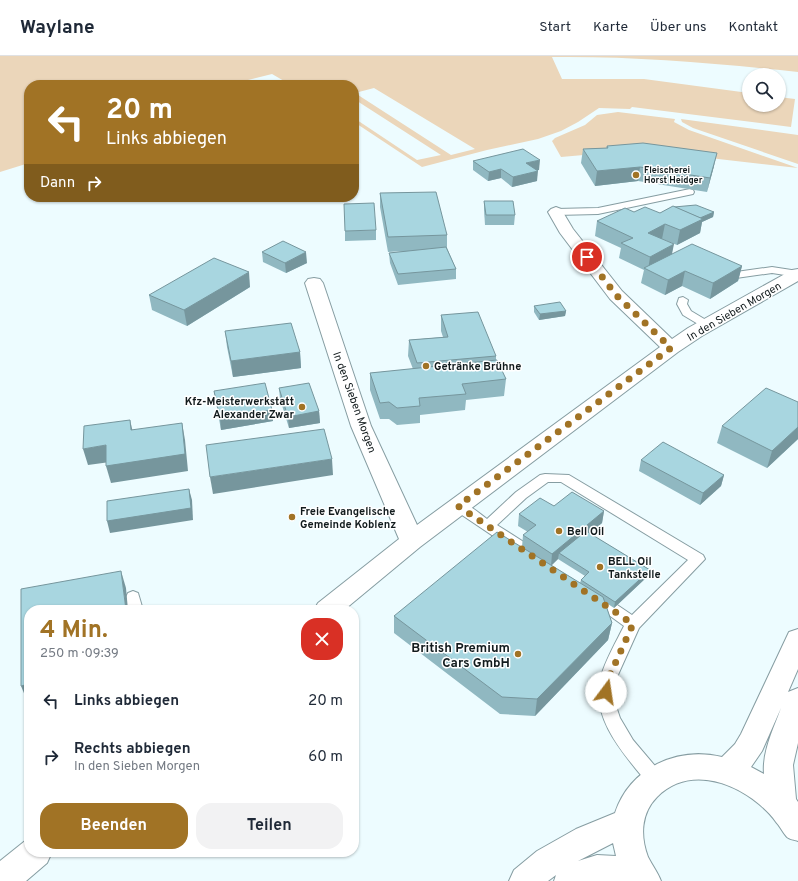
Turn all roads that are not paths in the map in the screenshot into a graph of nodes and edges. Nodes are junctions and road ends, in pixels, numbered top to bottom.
1 (690, 192) edge
2 (556, 212) joint
3 (798, 274) edge
4 (736, 275) edge
5 (314, 283) dead end
6 (684, 300) dead end
7 (707, 326) junction
8 (671, 348) junction
9 (458, 506) junction
10 (489, 525) junction
11 (412, 541) junction
12 (538, 558) edge
13 (582, 589) edge
14 (334, 605) edge
15 (633, 624) junction
16 (798, 639) edge
17 (798, 700) edge
18 (728, 771) junction
19 (655, 779) junction
20 (789, 815) edge
21 (628, 822) junction
22 (30, 857) edge
23 (643, 878) edge
24 (1, 881) edge
25 (525, 881) edge
26 (570, 881) edge

1 - 2 lane
2 - 8 street
3 - 4 lane
3 - 7 street, In den Sieben Morgen
5 - 11 street, In den Sieben Morgen
6 - 7 lane
7 - 8 street, In den Sieben Morgen
8 - 9 street, In den Sieben Morgen
9 - 10 lane
9 - 11 street, In den Sieben Morgen
10 - 12 lane
10 - 15 lane
11 - 14 street, In den Sieben Morgen
13 - 15 lane
15 - 19 lane
16 - 18 street
17 - 20 street
18 - 19 street
18 - 20 street
19 - 21 street
21 - 23 street
21 - 25 street
22 - 24 street
23 - 26 street

